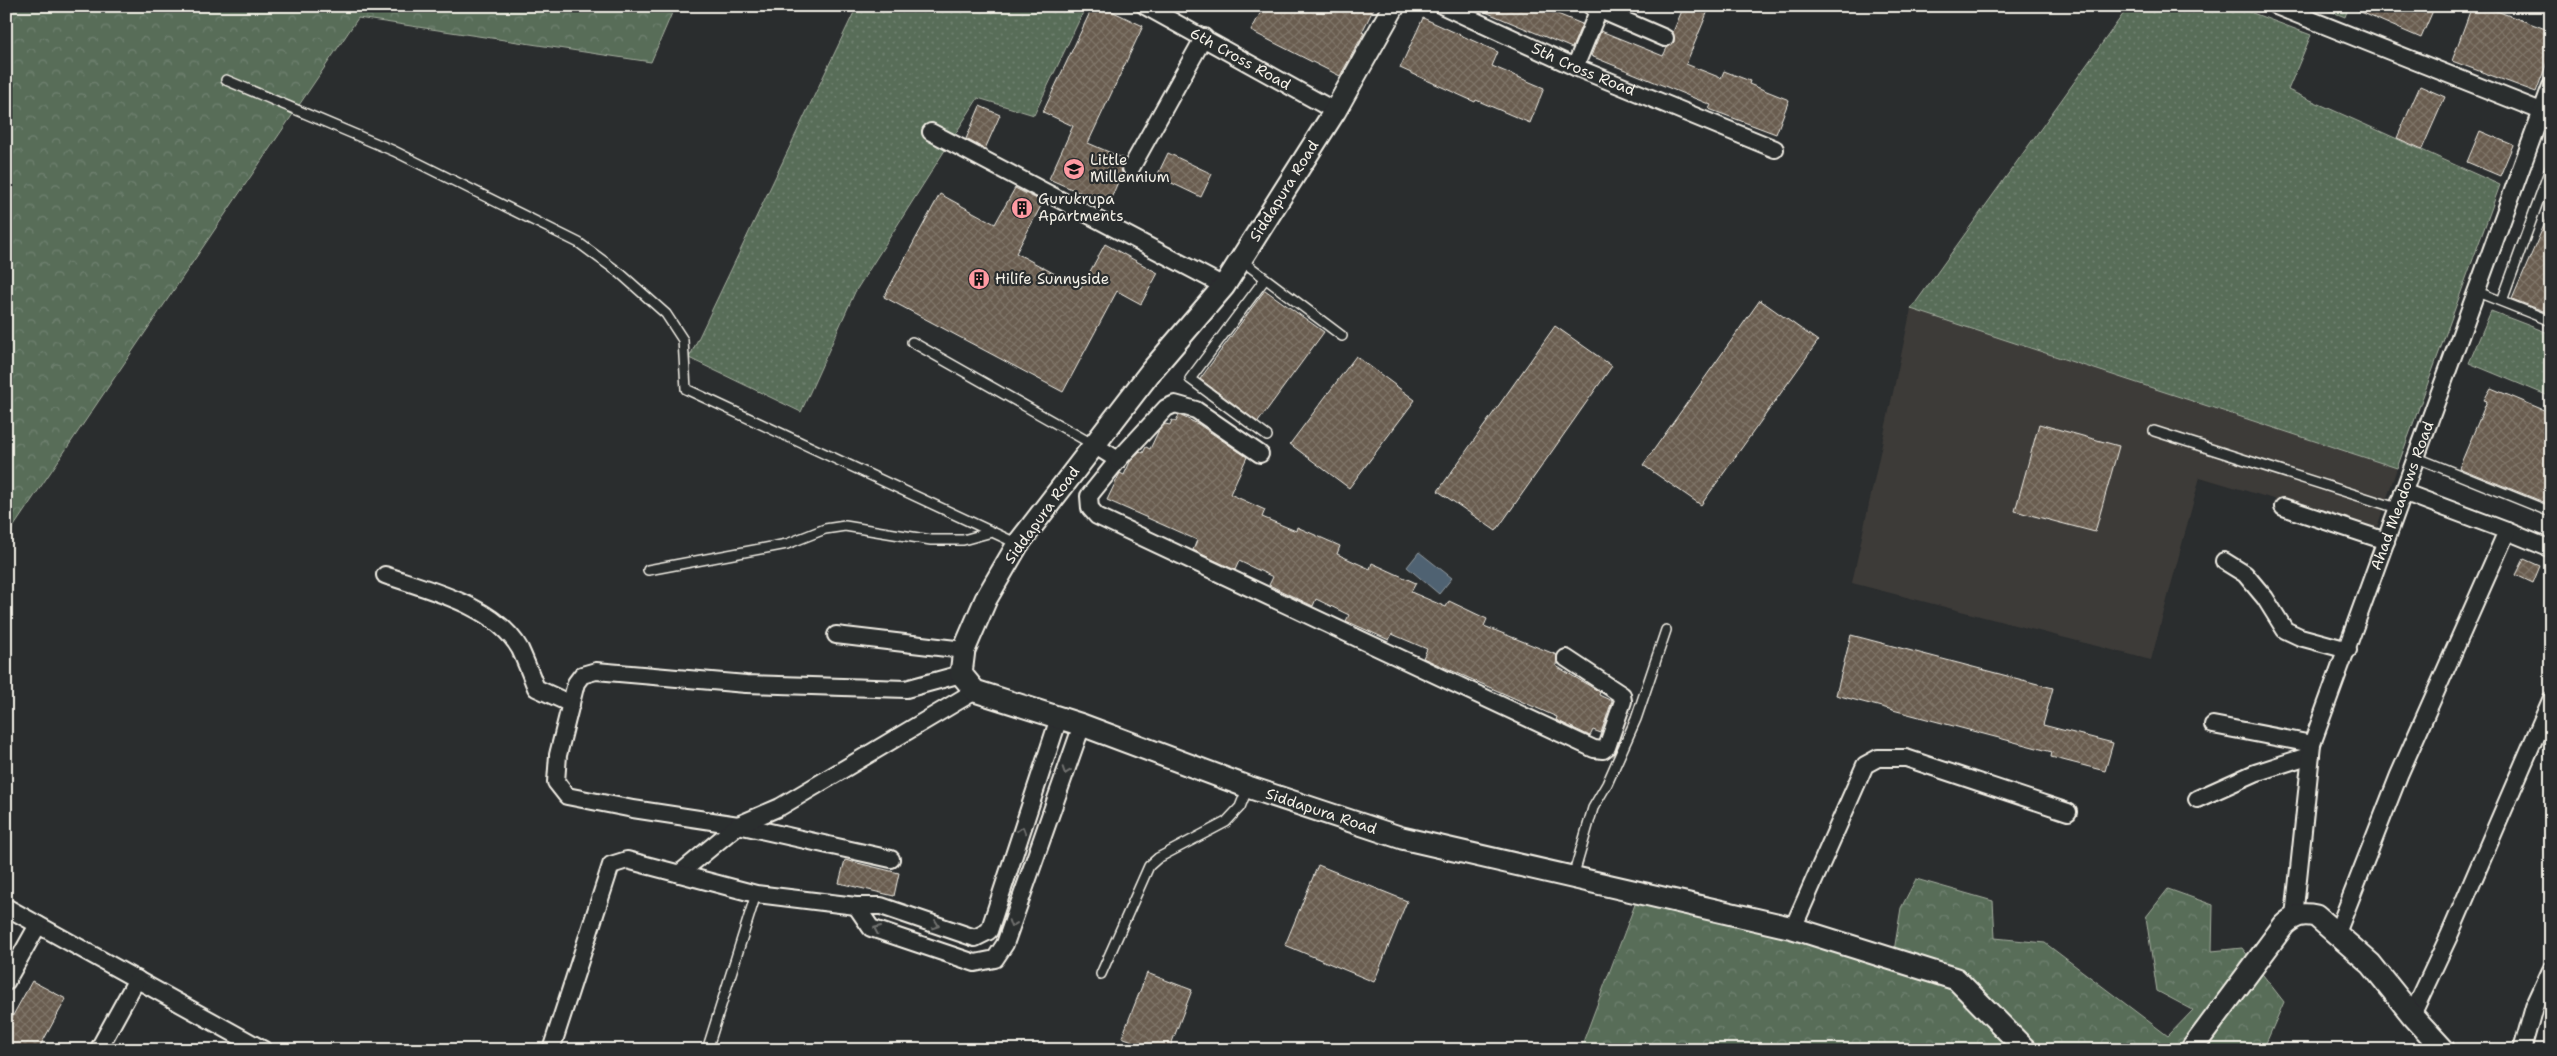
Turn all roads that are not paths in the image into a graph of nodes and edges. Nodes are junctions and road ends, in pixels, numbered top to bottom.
1 (1145, 6) edge
2 (1394, 6) edge
3 (1443, 6) edge
4 (2276, 6) edge
5 (1595, 8) edge
6 (1204, 37) junction
7 (1665, 38) dead end
8 (1575, 66) junction
9 (226, 80) dead end
10 (2551, 86) edge
11 (1335, 110) junction
12 (2541, 110) junction
13 (931, 132) dead end
14 (1775, 149) dead end
15 (2551, 166) edge
16 (1130, 168) dead end
17 (1240, 260) junction
18 (1266, 279) junction
19 (1224, 286) junction
20 (2475, 291) junction
21 (2502, 301) junction
22 (2551, 321) edge
23 (1342, 336) dead end
24 (912, 342) dead end
25 (2154, 431) dead end
26 (1267, 436) dead end
27 (1094, 446) junction
28 (1260, 454) dead end
29 (2415, 457) junction
30 (1118, 460) junction
31 (2403, 492) junction
32 (2283, 507) dead end
33 (2397, 508) junction
34 (2551, 512) edge
35 (2507, 530) junction
36 (992, 532) junction
37 (2386, 541) junction
38 (1018, 544) junction
39 (2551, 550) edge
40 (2224, 561) dead end
41 (648, 570) dead end
42 (385, 575) dead end
43 (1666, 630) dead end
44 (836, 635) dead end
45 (964, 650) junction
46 (2348, 650) junction
47 (1566, 658) dead end
48 (961, 674) junction
49 (975, 691) junction
50 (2551, 700) edge
51 (571, 704) junction
52 (1059, 718) junction
53 (1082, 725) junction
54 (2213, 725) dead end
55 (2312, 749) junction
56 (1248, 787) junction
57 (2197, 799) dead end
58 (2068, 812) dead end
59 (738, 825) junction
60 (891, 859) dead end
61 (680, 874) junction
62 (1572, 878) junction
63 (756, 894) junction
64 (856, 906) junction
65 (6, 907) edge
66 (2294, 916) junction
67 (38, 925) junction
68 (1793, 928) junction
69 (2337, 933) junction
70 (2551, 970) edge
71 (1101, 974) dead end
72 (137, 979) junction
73 (6, 982) edge
74 (2412, 1015) junction
75 (256, 1048) edge
76 (98, 1050) edge
77 (551, 1050) edge
78 (707, 1050) edge
79 (2026, 1050) edge
80 (2191, 1050) edge
81 (2444, 1050) edge
82 (2522, 1050) edge

1 - 6 street, 6th Cross Road
2 - 11 street, Siddapura Road
3 - 8 street, 5th Cross Road
4 - 12 street
5 - 7 street
5 - 8 street
6 - 11 street, 6th Cross Road
6 - 16 street
8 - 14 street, 5th Cross Road
9 - 36 lane
10 - 12 street, Ahad Meadows Road
11 - 17 street, Siddapura Road
12 - 20 street, Ahad Meadows Road
13 - 19 street
15 - 21 lane
17 - 18 lane
17 - 19 street, Siddapura Road
18 - 23 lane
18 - 26 lane
19 - 27 street, Siddapura Road
20 - 21 lane
20 - 29 street, Ahad Meadows Road
21 - 22 lane
24 - 27 lane
25 - 33 lane
27 - 30 street
27 - 38 street, Siddapura Road
28 - 30 street
29 - 31 street, Ahad Meadows Road
29 - 34 lane
30 - 47 street
31 - 33 street, Ahad Meadows Road
31 - 35 street
32 - 37 street
33 - 37 street, Ahad Meadows Road
35 - 39 street
35 - 69 street
36 - 38 lane
36 - 41 lane
37 - 46 street, Ahad Meadows Road
38 - 45 street, Siddapura Road
40 - 46 street
42 - 51 street
43 - 62 lane
44 - 45 street
45 - 48 street, Siddapura Road
46 - 55 street, Ahad Meadows Road
48 - 49 street
48 - 51 street
49 - 52 street, Siddapura Road
49 - 59 street
50 - 74 street
51 - 59 street
52 - 53 street, Siddapura Road
64 -> 52 street
53 - 56 street, Siddapura Road
53 -> 64 street
54 - 55 street
55 - 57 street
55 - 66 street, Ahad Meadows Road
56 - 62 street, Siddapura Road
56 - 71 lane
58 - 68 street
59 - 60 street
59 - 61 street
61 - 63 street
61 - 77 street
62 - 68 street, Siddapura Road
63 - 64 street
63 - 78 lane
65 - 67 street
66 - 69 street
66 - 80 street
67 - 72 street
67 - 73 street
68 - 79 street, Siddapura Road
69 - 74 street
70 - 82 street
72 - 75 street
72 - 76 street
74 - 81 street

